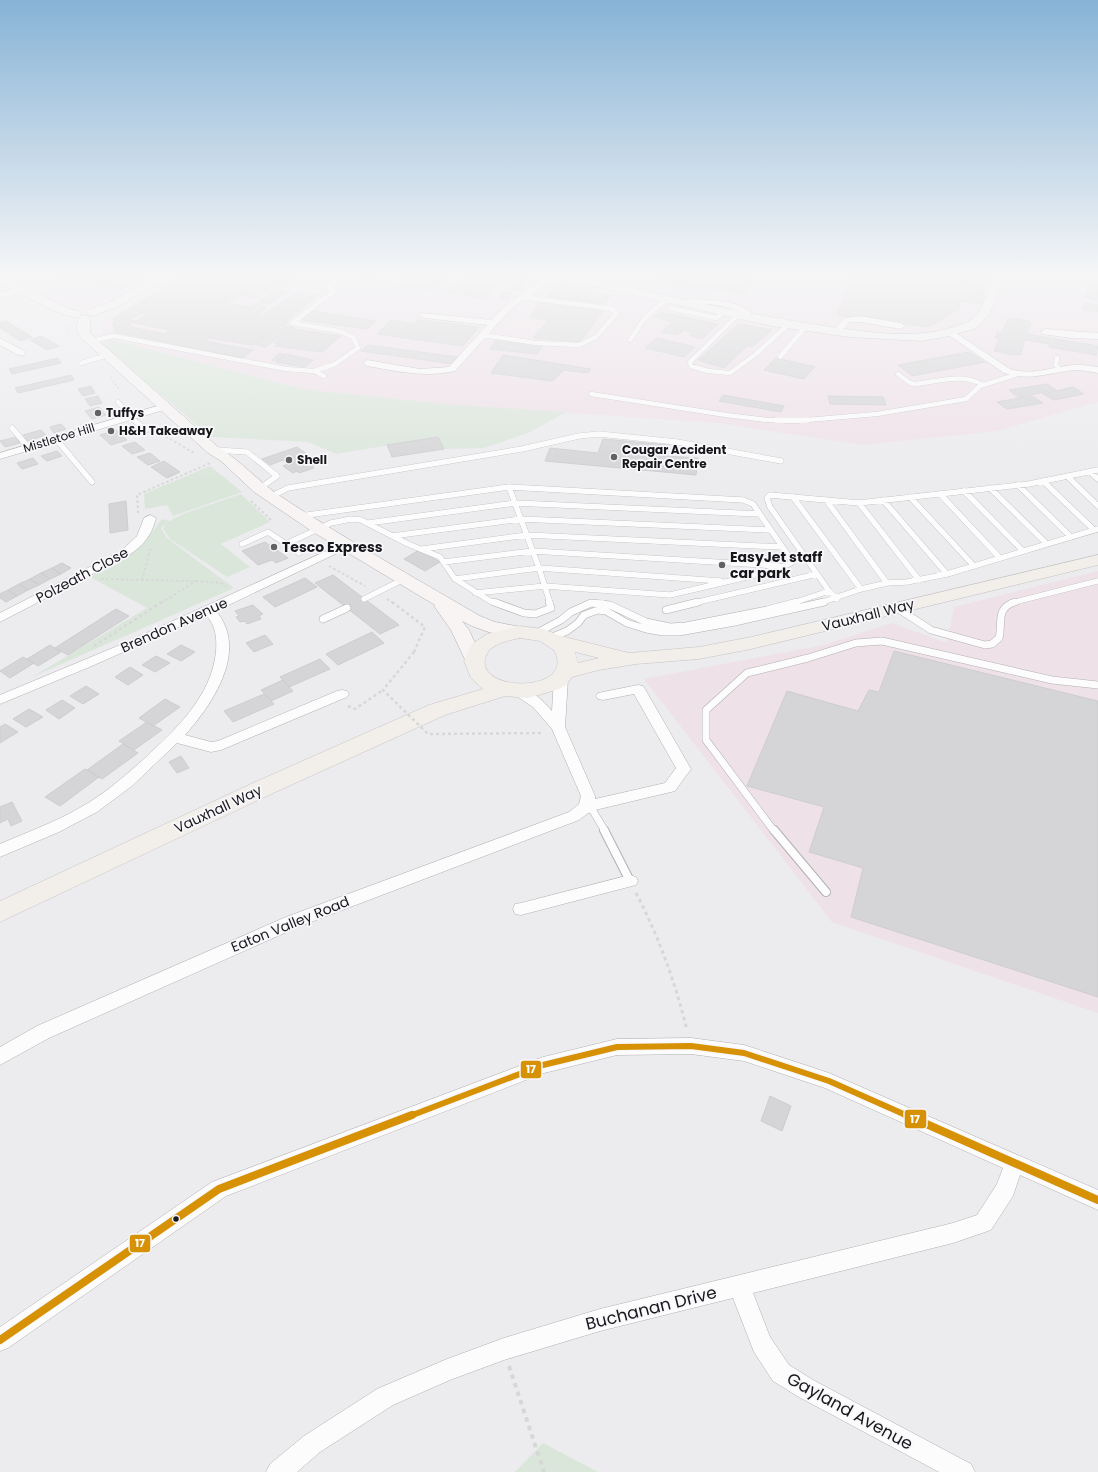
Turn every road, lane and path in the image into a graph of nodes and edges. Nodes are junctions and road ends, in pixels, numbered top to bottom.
1 (5, 344) edge
2 (94, 344) edge
3 (154, 344) edge
4 (356, 344) edge
5 (476, 344) edge
6 (551, 344) edge
7 (585, 344) edge
8 (709, 344) edge
9 (768, 344) edge
10 (791, 344) edge
11 (967, 344) edge
12 (21, 353) dead end
13 (108, 355) junction
14 (780, 356) dead end
15 (1057, 358) dead end
16 (81, 363) dead end
17 (366, 363) dead end
18 (1060, 370) junction
19 (1098, 370) edge
20 (314, 371) junction
21 (898, 374) dead end
22 (1015, 375) junction
23 (324, 376) dead end
24 (983, 384) junction
25 (590, 394) dead end
26 (118, 402) dead end
27 (164, 407) junction
28 (130, 417) junction
29 (12, 428) dead end
30 (146, 430) dead end
31 (56, 439) junction
32 (28, 448) junction
33 (220, 454) junction
34 (0, 456) edge
35 (781, 461) dead end
36 (1098, 470) edge
37 (1090, 472) junction
38 (1068, 477) junction
39 (1098, 479) edge
40 (1043, 481) junction
41 (92, 482) dead end
42 (1018, 485) junction
43 (509, 487) junction
44 (990, 488) junction
45 (964, 491) junction
46 (265, 493) junction
47 (940, 494) junction
48 (793, 497) junction
49 (910, 497) junction
50 (826, 500) junction
51 (884, 500) junction
52 (515, 503) junction
53 (859, 503) junction
54 (1098, 506) edge
55 (760, 514) junction
56 (300, 516) junction
57 (150, 518) joint
58 (521, 519) junction
59 (367, 523) junction
60 (319, 529) junction
61 (769, 530) junction
62 (1096, 530) edge
63 (527, 535) junction
64 (392, 536) junction
65 (1071, 537) junction
66 (242, 544) dead end
67 (286, 544) junction
68 (346, 544) junction
69 (1047, 544) junction
70 (781, 547) junction
71 (422, 549) junction
72 (1023, 551) junction
73 (532, 552) junction
74 (299, 553) dead end
75 (1000, 558) junction
76 (1098, 560) edge
77 (444, 562) junction
78 (785, 566) junction
79 (974, 566) junction
80 (539, 568) junction
81 (817, 574) junction
82 (947, 574) junction
83 (77, 579) junction
84 (404, 579) junction
85 (455, 579) junction
86 (919, 580) junction
87 (196, 581) junction
88 (727, 581) junction
89 (1098, 581) edge
90 (887, 583) junction
91 (545, 586) junction
92 (861, 589) junction
93 (829, 591) junction
94 (475, 593) junction
95 (238, 596) junction
96 (364, 599) dead end
97 (837, 599) junction
98 (439, 601) junction
99 (346, 608) dead end
100 (897, 608) junction
101 (208, 610) junction
102 (666, 610) dead end
103 (0, 618) edge
104 (323, 619) dead end
105 (541, 636) junction
106 (91, 648) dead end
107 (414, 652) dead end
108 (636, 658) junction
109 (474, 663) junction
110 (562, 676) junction
111 (1098, 685) edge
112 (383, 690) junction
113 (511, 691) junction
114 (342, 694) dead end
115 (603, 696) dead end
116 (0, 700) edge
117 (355, 709) dead end
118 (437, 710) junction
119 (558, 727) junction
120 (544, 733) dead end
121 (176, 738) junction
122 (586, 807) junction
123 (0, 851) edge
124 (630, 881) junction
125 (826, 892) dead end
126 (521, 909) dead end
127 (0, 912) edge
128 (691, 1046) junction
129 (0, 1057) edge
130 (1014, 1163) junction
131 (1098, 1200) edge
132 (738, 1285) junction
133 (0, 1340) edge
134 (504, 1349) junction
135 (278, 1472) edge
136 (544, 1472) edge
137 (963, 1472) edge

1 - 12 street
2 - 13 street
3 - 20 lane
4 - 20 lane
5 - 17 street
6 - 7 lane
8 - 9 lane
10 - 14 lane
11 - 22 street
13 - 16 lane
13 - 27 street
15 - 18 lane
18 - 19 street
18 - 22 street
20 - 23 lane
21 - 24 lane
22 - 24 lane
24 - 25 lane
26 - 28 lane
27 - 28 street, Mistletoe Hill
27 - 33 street
28 - 30 lane
28 - 31 street, Mistletoe Hill
29 - 32 lane
31 - 32 street, Mistletoe Hill
31 - 41 lane
32 - 34 street, Mistletoe Hill
33 - 46 street
33 - 46 lane
33 - 57 path
35 - 46 lane
36 - 37 lane
37 - 38 lane
37 - 39 lane
38 - 40 lane
38 - 54 lane
40 - 42 lane
40 - 62 lane
42 - 44 lane
42 - 65 lane
43 - 52 lane
43 - 55 lane
43 - 56 lane
44 - 45 lane
44 - 69 lane
45 - 47 lane
45 - 72 lane
46 - 56 street
47 - 49 lane
47 - 75 lane
48 - 50 lane
48 - 81 lane
48 - 92 lane
49 - 51 lane
49 - 79 lane
50 - 53 lane
50 - 90 lane
51 - 53 lane
51 - 82 lane
52 - 55 lane
52 - 58 lane
52 - 59 lane
53 - 86 lane
55 - 61 lane
56 - 60 street
57 - 83 street, Polzeath Close
58 - 61 lane
58 - 63 lane
58 - 64 lane
59 - 60 lane
59 - 64 lane
60 - 67 lane
60 - 68 street
61 - 70 lane
62 - 65 lane
63 - 70 lane
63 - 71 lane
63 - 73 lane
64 - 71 lane
65 - 69 lane
66 - 67 lane
67 - 74 lane
68 - 84 street
68 - 95 street, Brendon Avenue
69 - 72 lane
70 - 78 lane
71 - 77 lane
72 - 75 lane
73 - 77 lane
73 - 78 lane
73 - 80 lane
75 - 79 lane
76 - 100 main road, Vauxhall Way
77 - 85 lane
78 - 88 lane
79 - 82 lane
80 - 85 lane
80 - 88 lane
80 - 91 lane
81 - 93 lane
81 - 102 lane
82 - 86 lane
83 - 87 path
83 - 103 street, Polzeath Close
84 - 96 lane
84 - 98 street
85 - 94 lane
86 - 90 lane
87 - 95 path
87 - 106 path
88 - 91 lane
89 - 100 lane
90 - 92 lane
91 - 94 lane
91 - 94 lane
92 - 97 lane
93 - 97 lane
93 - 105 lane
95 - 101 street, Brendon Avenue
97 - 105 lane
98 - 105 street
98 - 109 street
99 - 104 lane
100 - 108 main road, Vauxhall Way
101 - 116 street, Brendon Avenue
101 - 121 street
105 - 108 main road, Vauxhall Way
105 - 109 main road
105 - 110 main road
107 - 112 path, bridge
108 - 110 main road, Vauxhall Way
109 - 113 main road
109 - 118 main road, Vauxhall Way
110 - 113 main road
110 - 119 street
111 - 125 lane
112 - 117 path
112 - 120 path, bridge
113 - 118 main road, Vauxhall Way
113 - 119 street
114 - 121 street
115 - 122 street, Eaton Valley Road
118 - 127 main road, Vauxhall Way
119 - 122 street
121 - 123 street
122 - 124 lane
122 - 129 street, Eaton Valley Road
124 - 126 street
124 - 128 path
128 - 130 street
128 - 133 street
130 - 131 street
130 - 132 street, Buchanan Drive
132 - 134 street, Buchanan Drive
132 - 137 street, Gayland Avenue
134 - 135 street, Buchanan Drive
134 - 136 path

